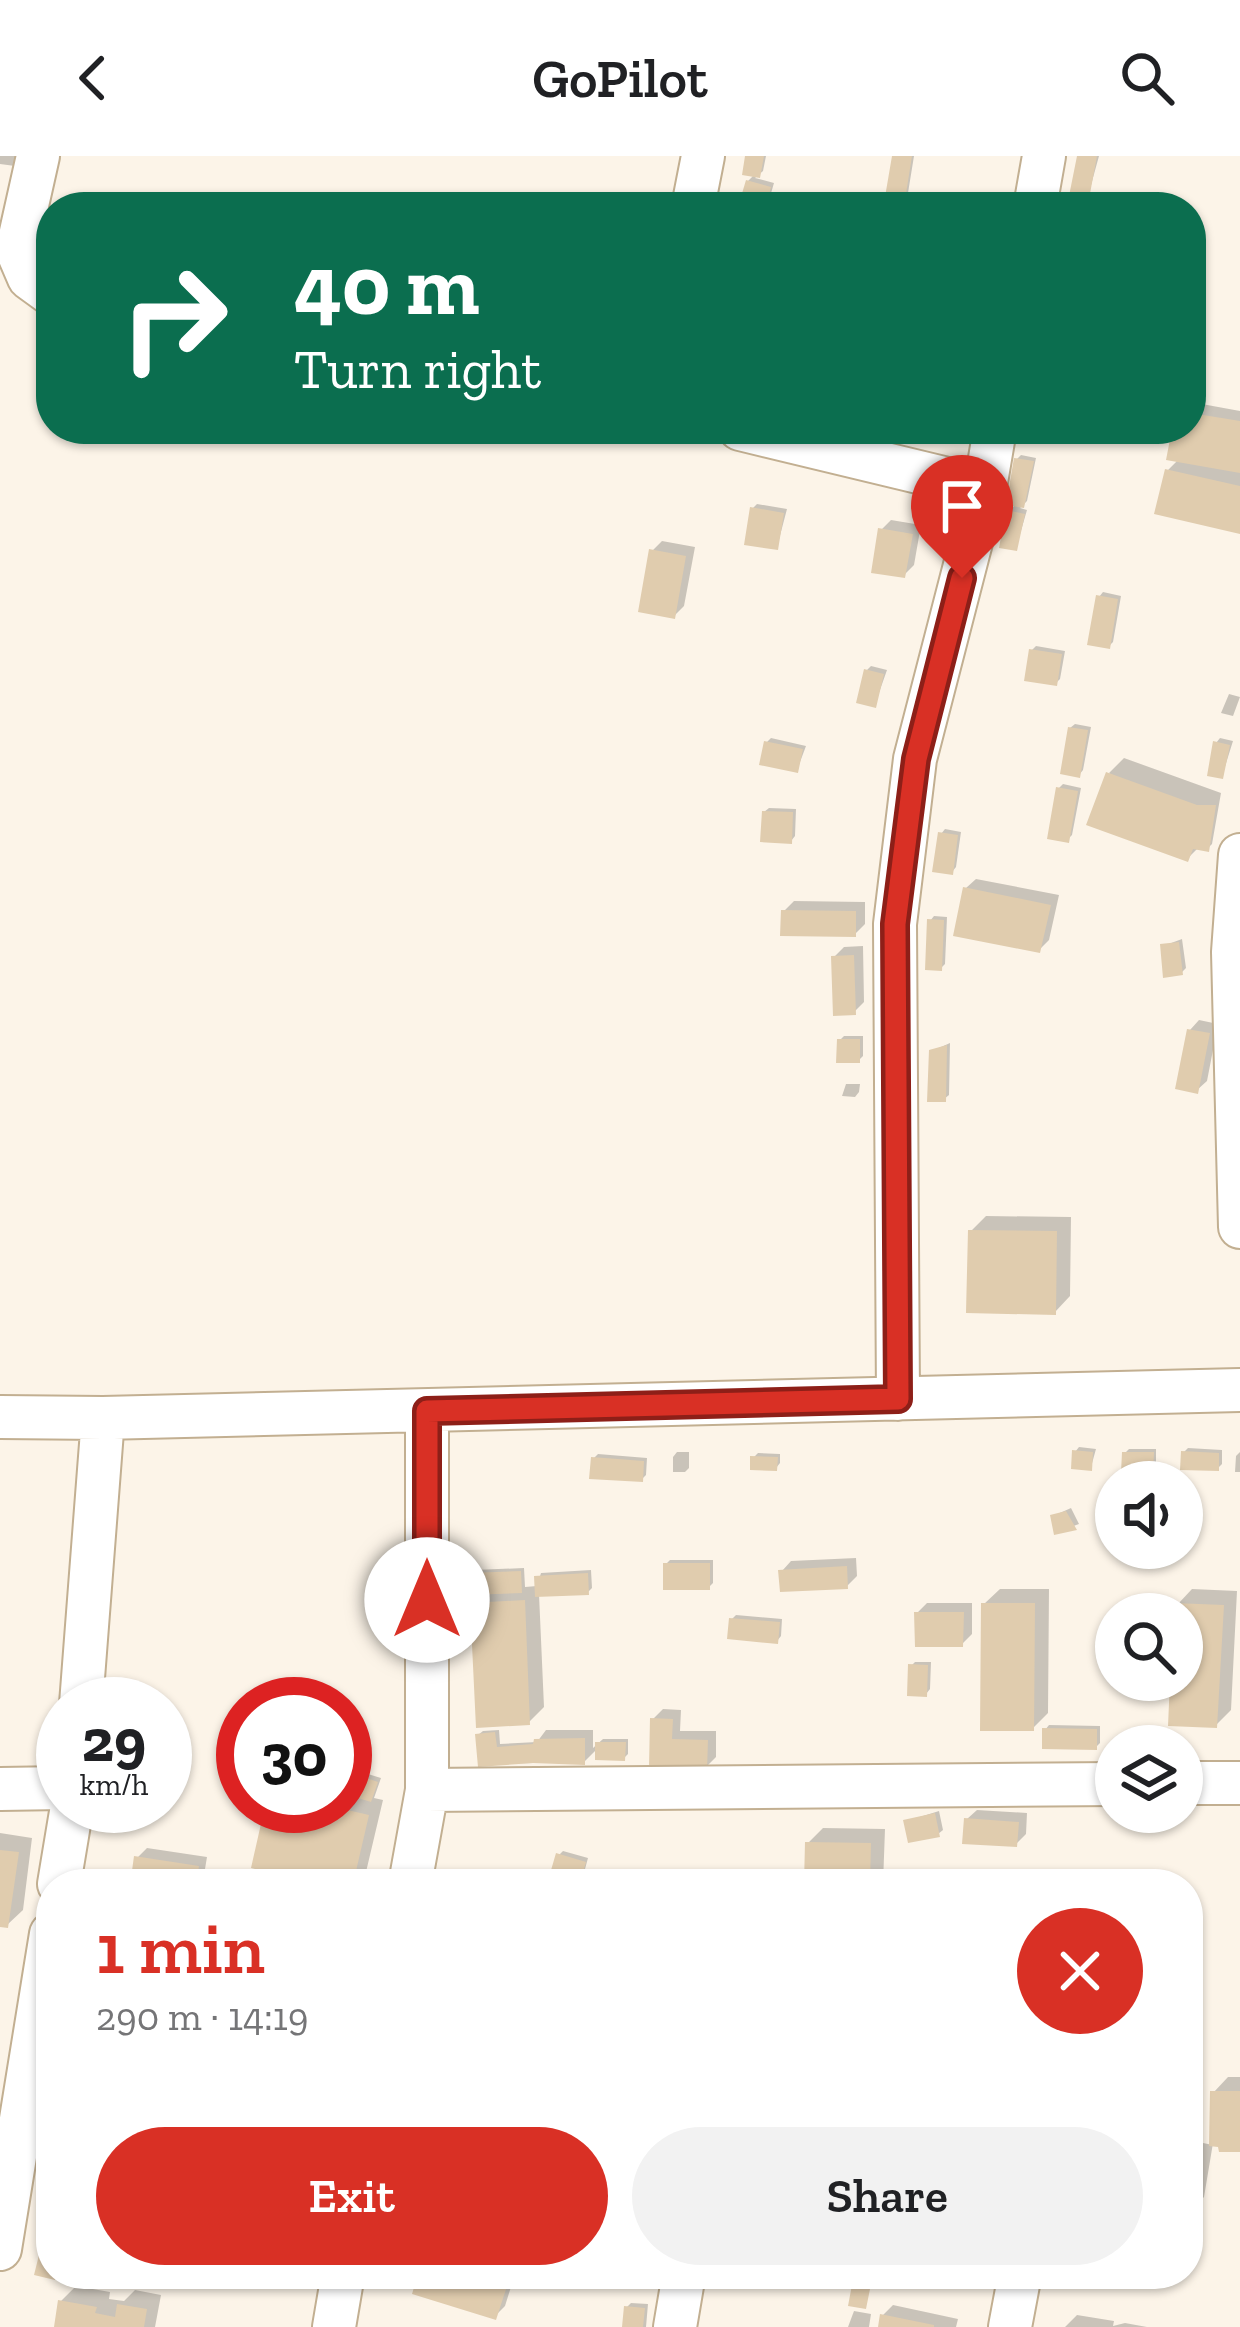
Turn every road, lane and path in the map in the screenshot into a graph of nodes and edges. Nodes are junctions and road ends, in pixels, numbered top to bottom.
1 (38, 156) edge
2 (703, 156) edge
3 (1045, 156) edge
4 (696, 192) edge
5 (1038, 192) edge
6 (36, 283) edge
7 (802, 444) edge
8 (992, 444) edge
9 (985, 488) junction
10 (1240, 855) edge
11 (1238, 1058) edge
12 (1240, 1226) edge
13 (1240, 1390) edge
14 (898, 1399) junction
15 (427, 1411) junction
16 (0, 1417) edge
17 (103, 1418) junction
18 (83, 1677) edge
19 (1203, 1783) edge
20 (1240, 1783) edge
21 (1095, 1784) edge
22 (36, 1789) edge
23 (0, 1790) edge
24 (427, 1790) junction
25 (68, 1833) edge
26 (62, 1869) edge
27 (413, 1869) edge
28 (36, 2027) edge
29 (0, 2249) edge
30 (340, 2289) edge
31 (681, 2289) edge
32 (1017, 2289) edge
33 (334, 2327) edge
34 (675, 2327) edge
35 (1010, 2327) edge

1 - 6 street
2 - 4 street
3 - 5 street
7 - 9 street
8 - 9 street
9 - 14 street
10 - 11 street
11 - 12 street
13 - 14 street
14 - 15 street
15 - 17 street
15 - 24 street
16 - 17 street
17 - 18 street
19 - 20 street
21 - 24 street
22 - 23 street
24 - 27 street
25 - 26 street
28 - 29 street
30 - 33 street
31 - 34 street
32 - 35 street

